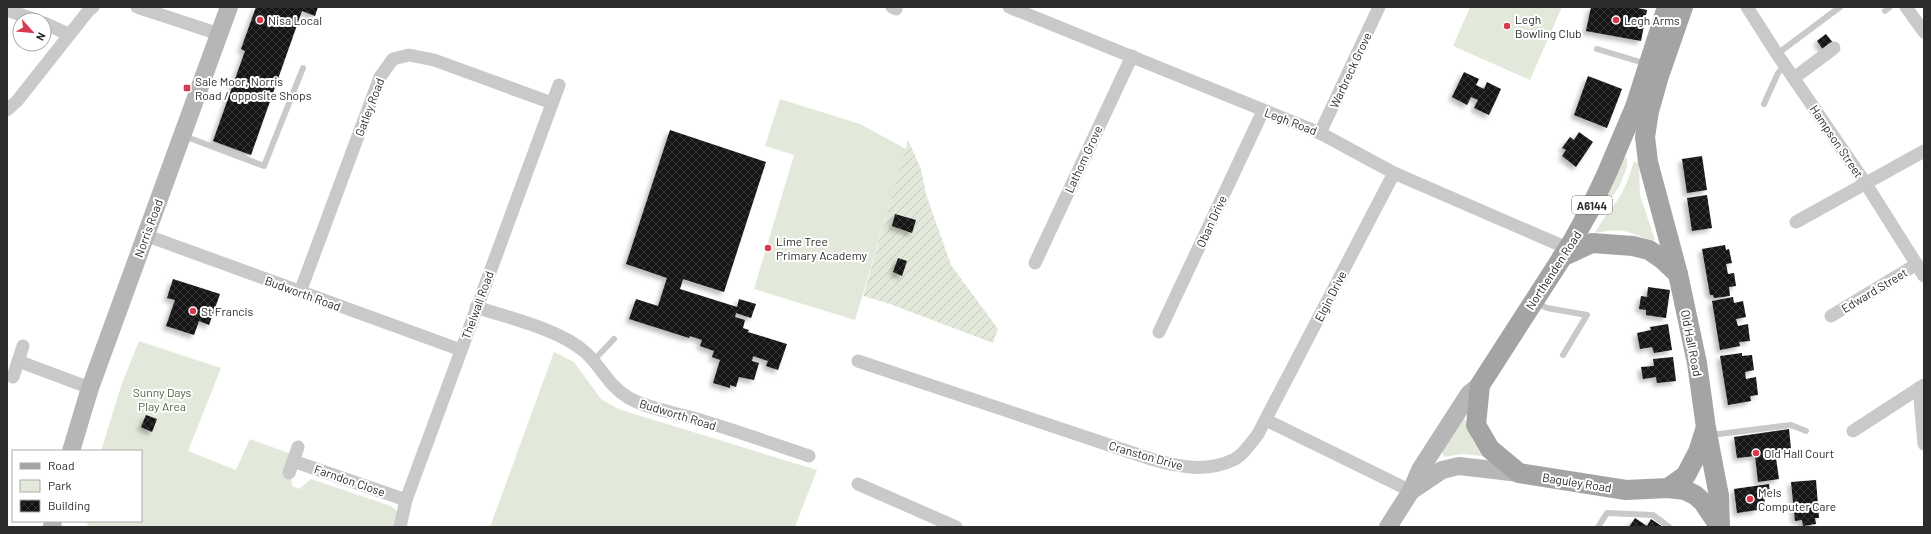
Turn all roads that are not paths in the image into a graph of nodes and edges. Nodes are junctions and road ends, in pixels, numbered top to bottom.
1 (93, 7) edge
2 (137, 7) edge
3 (230, 7) edge
4 (1009, 7) edge
5 (1379, 7) edge
6 (1667, 7) edge
7 (1683, 7) edge
8 (1747, 7) edge
9 (1840, 7) edge
10 (1906, 7) edge
11 (52, 27) edge
12 (1924, 32) edge
13 (68, 34) junction
14 (219, 34) junction
15 (1834, 48) dead end
16 (1597, 49) dead end
17 (1777, 54) junction
18 (1132, 56) junction
19 (1648, 64) junction
20 (1785, 66) junction
21 (302, 68) dead end
22 (1794, 78) junction
23 (559, 85) dead end
24 (552, 103) junction
25 (1764, 104) dead end
26 (7, 110) edge
27 (1263, 111) junction
28 (1320, 133) junction
29 (182, 135) junction
30 (1924, 151) edge
31 (1394, 173) junction
32 (1866, 184) junction
33 (1796, 222) dead end
34 (146, 235) junction
35 (1565, 252) junction
36 (1035, 263) dead end
37 (1917, 264) junction
38 (1678, 274) junction
39 (1924, 276) edge
40 (300, 292) junction
41 (1533, 302) junction
42 (476, 307) junction
43 (1831, 316) dead end
44 (1159, 332) dead end
45 (614, 338) dead end
46 (23, 346) dead end
47 (461, 350) junction
48 (1563, 355) dead end
49 (593, 361) junction
50 (858, 361) dead end
51 (18, 362) junction
52 (13, 377) dead end
53 (1480, 384) junction
54 (1922, 386) edge
55 (90, 388) junction
56 (1266, 420) junction
57 (1806, 431) dead end
58 (1853, 431) dead end
59 (1707, 432) junction
60 (1924, 444) edge
61 (298, 447) dead end
62 (71, 450) edge
63 (809, 456) dead end
64 (293, 460) junction
65 (289, 473) dead end
66 (1519, 473) junction
67 (858, 484) dead end
68 (1668, 488) junction
69 (1411, 491) junction
70 (406, 500) junction
71 (1720, 526) edge
72 (400, 527) edge
73 (956, 527) edge
74 (1388, 527) edge
75 (1598, 527) edge
76 (1670, 527) edge

1 - 13 street
2 - 14 street
3 - 14 street, Norris Road
4 - 18 street, Legh Road
5 - 28 street, Warbreck Grove
6 - 19 main road, Northenden Road / A6144
7 - 38 main road, Old Hall Road
8 - 17 street, Hampson Street
9 - 17 lane
10 - 12 street
11 - 13 street
13 - 26 street
14 - 29 street, Norris Road
15 - 22 street
16 - 19 lane
17 - 20 street, Hampson Street
18 - 27 street, Legh Road
18 - 36 street, Lathom Grove
19 - 35 main road, Northenden Road / A6144
20 - 22 street, Hampson Street
20 - 25 lane
21 - 29 lane
22 - 32 street, Hampson Street
23 - 24 street, Thelwall Road
24 - 40 street, Gatley Road
24 - 42 street, Thelwall Road
27 - 28 street, Legh Road
27 - 44 street, Oban Drive
28 - 31 street, Legh Road
29 - 34 street, Norris Road
30 - 32 street
31 - 35 street, Legh Road
31 - 56 street, Elgin Drive
32 - 33 street
32 - 37 street, Hampson Street
34 - 40 street, Budworth Road
34 - 55 street, Norris Road
35 - 38 main road
35 - 41 main road, Northenden Road / A6144
37 - 39 street, Hampson Street
37 - 43 street, Edward Street
38 - 59 main road, Old Hall Road
40 - 47 street, Budworth Road
41 - 48 lane
41 - 53 main road, Northenden Road / A6144
42 - 47 street, Thelwall Road
42 - 49 street, Budworth Road
45 - 49 lane
46 - 51 street
47 - 70 street, Thelwall Road
49 - 63 street, Budworth Road
50 - 56 street, Cranston Drive
51 - 52 street
51 - 55 street
53 - 66 main road, A6144
53 - 69 street, Northenden Road
54 - 58 street
54 - 60 street
55 - 62 street, Norris Road
56 - 69 street
57 - 59 lane
59 - 68 main road
59 - 71 main road, Old Hall Road
61 - 64 street
64 - 65 street
64 - 70 street, Farndon Close
66 - 68 main road, Baguley Road
66 - 69 street, Northenden Road
67 - 73 street
68 - 71 main road, Old Hall Road
69 - 74 street, Northenden Road
70 - 72 street, Thelwall Road
75 - 76 lane

